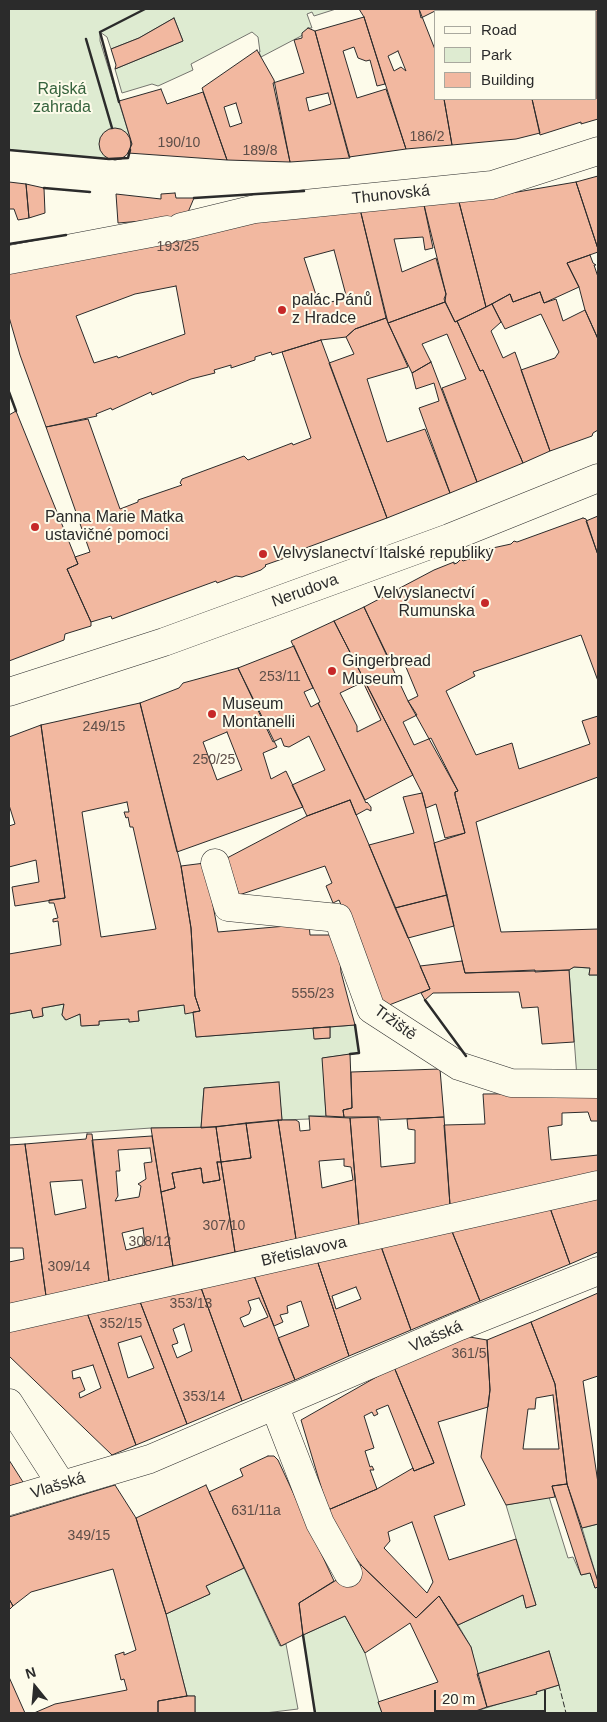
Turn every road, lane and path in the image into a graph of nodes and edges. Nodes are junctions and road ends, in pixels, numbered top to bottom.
1 (598, 151) edge
2 (9, 260) edge
3 (598, 478) edge
4 (9, 692) edge
5 (215, 863) dead end
6 (598, 1084) edge
7 (598, 1185) edge
8 (598, 1270) edge
9 (9, 1318) edge
10 (9, 1404) edge
11 (275, 1407) junction
12 (61, 1484) junction
13 (9, 1501) edge
14 (348, 1573) dead end

1 - 2 street, Thunovská
3 - 4 street, Nerudova
5 - 6 street, Tržiště
7 - 9 street, Břetislavova
8 - 11 street, Vlašská
10 - 12 street
11 - 12 street, Vlašská
11 - 14 street
12 - 13 street, Vlašská

